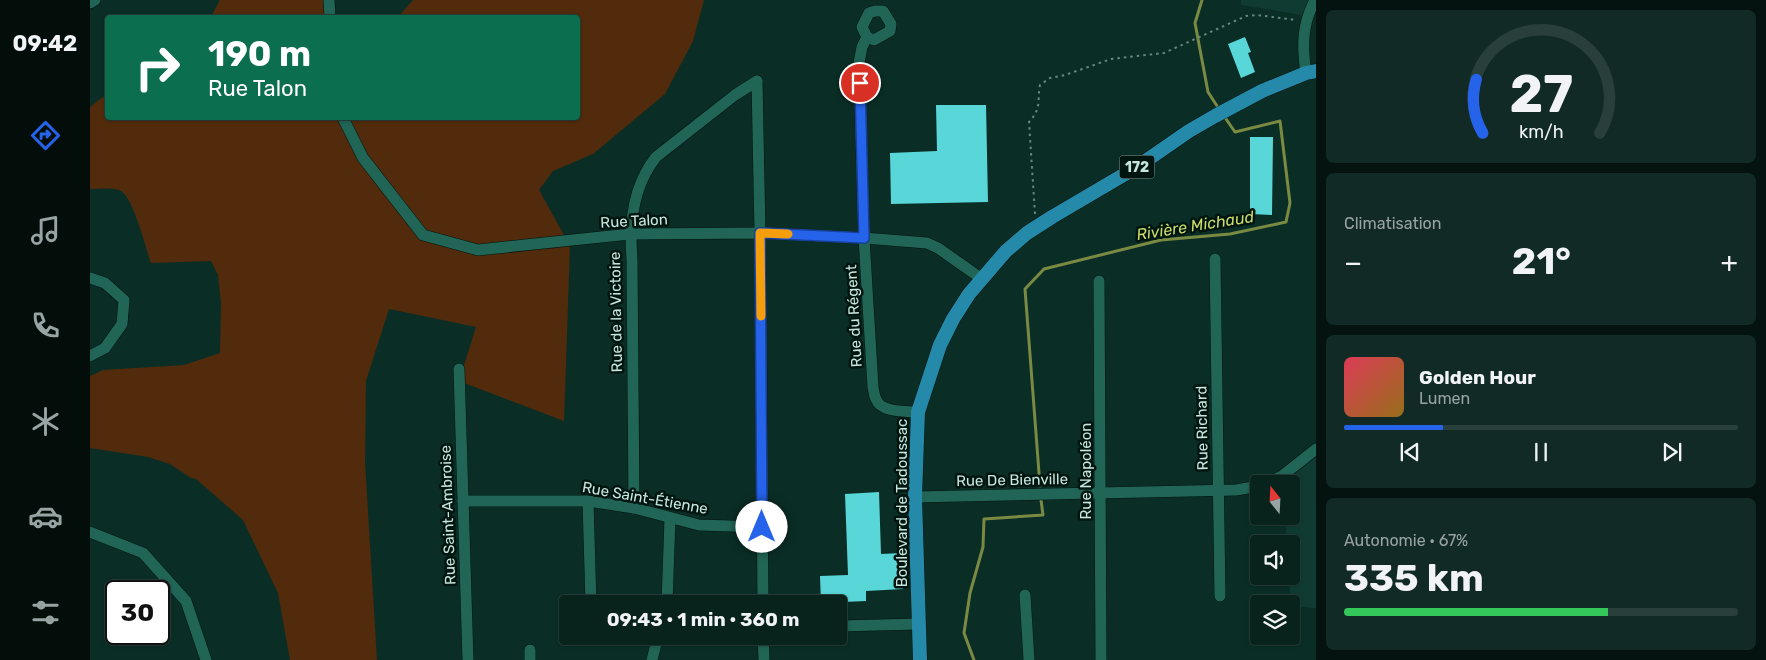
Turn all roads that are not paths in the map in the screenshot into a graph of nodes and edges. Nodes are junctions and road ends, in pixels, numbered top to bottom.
1 (95, 0) edge
2 (329, 0) edge
3 (1315, 0) edge
4 (90, 3) edge
5 (330, 15) edge
6 (867, 37) dead end
7 (1311, 72) edge
8 (344, 120) edge
9 (760, 233) junction
10 (630, 234) junction
11 (864, 238) junction
12 (1215, 259) dead end
13 (90, 278) edge
14 (982, 279) junction
15 (1099, 281) dead end
16 (90, 356) edge
17 (459, 370) dead end
18 (918, 412) junction
19 (1316, 449) edge
20 (1283, 475) edge
21 (1250, 488) edge
22 (1217, 490) junction
23 (1101, 493) junction
24 (915, 497) junction
25 (463, 500) junction
26 (588, 500) junction
27 (634, 508) junction
28 (670, 518) junction
29 (762, 527) junction
30 (90, 532) edge
31 (591, 595) edge
32 (668, 595) edge
33 (763, 595) edge
34 (1025, 595) dead end
35 (1220, 596) dead end
36 (919, 624) junction
37 (847, 626) edge
38 (656, 645) edge
39 (763, 645) edge
40 (206, 660) edge
41 (468, 660) edge
42 (652, 660) edge
43 (764, 660) edge
44 (920, 660) edge
45 (1029, 660) edge
46 (1102, 660) edge

1 - 4 street
2 - 5 street
3 - 7 street
6 - 11 street, Rue du Régent
7 - 14 main road, Boulevard de Tadoussac / 172
8 - 10 street, Rue Talon
9 - 10 street, Rue Talon
9 - 10 street, Rue de la Victoire
9 - 11 street, Rue Talon
9 - 29 street
10 - 27 street, Rue de la Victoire
11 - 14 street, Rue Talon
11 - 18 street, Rue du Régent
12 - 22 street, Rue Richard
13 - 16 street
14 - 18 main road, Boulevard de Tadoussac / 172
15 - 23 street, Rue Napoléon
17 - 25 street, Rue Saint-Ambroise
18 - 24 main road, Boulevard de Tadoussac
19 - 20 street
21 - 22 street, Rue De Bienville
22 - 23 street, Rue De Bienville
22 - 35 street, Rue Richard
23 - 24 street, Rue De Bienville
23 - 46 street, Rue Napoléon
24 - 36 main road, Boulevard de Tadoussac
25 - 26 street, Rue Saint-Étienne
25 - 41 street, Rue Saint-Ambroise
26 - 27 street, Rue Saint-Étienne
26 - 31 street
27 - 28 street, Rue Saint-Étienne
28 - 29 street, Rue Saint-Étienne
28 - 32 street
29 - 33 street
30 - 40 street
34 - 45 street
36 - 37 street
36 - 44 main road, Boulevard de Tadoussac
38 - 42 street
39 - 43 street

